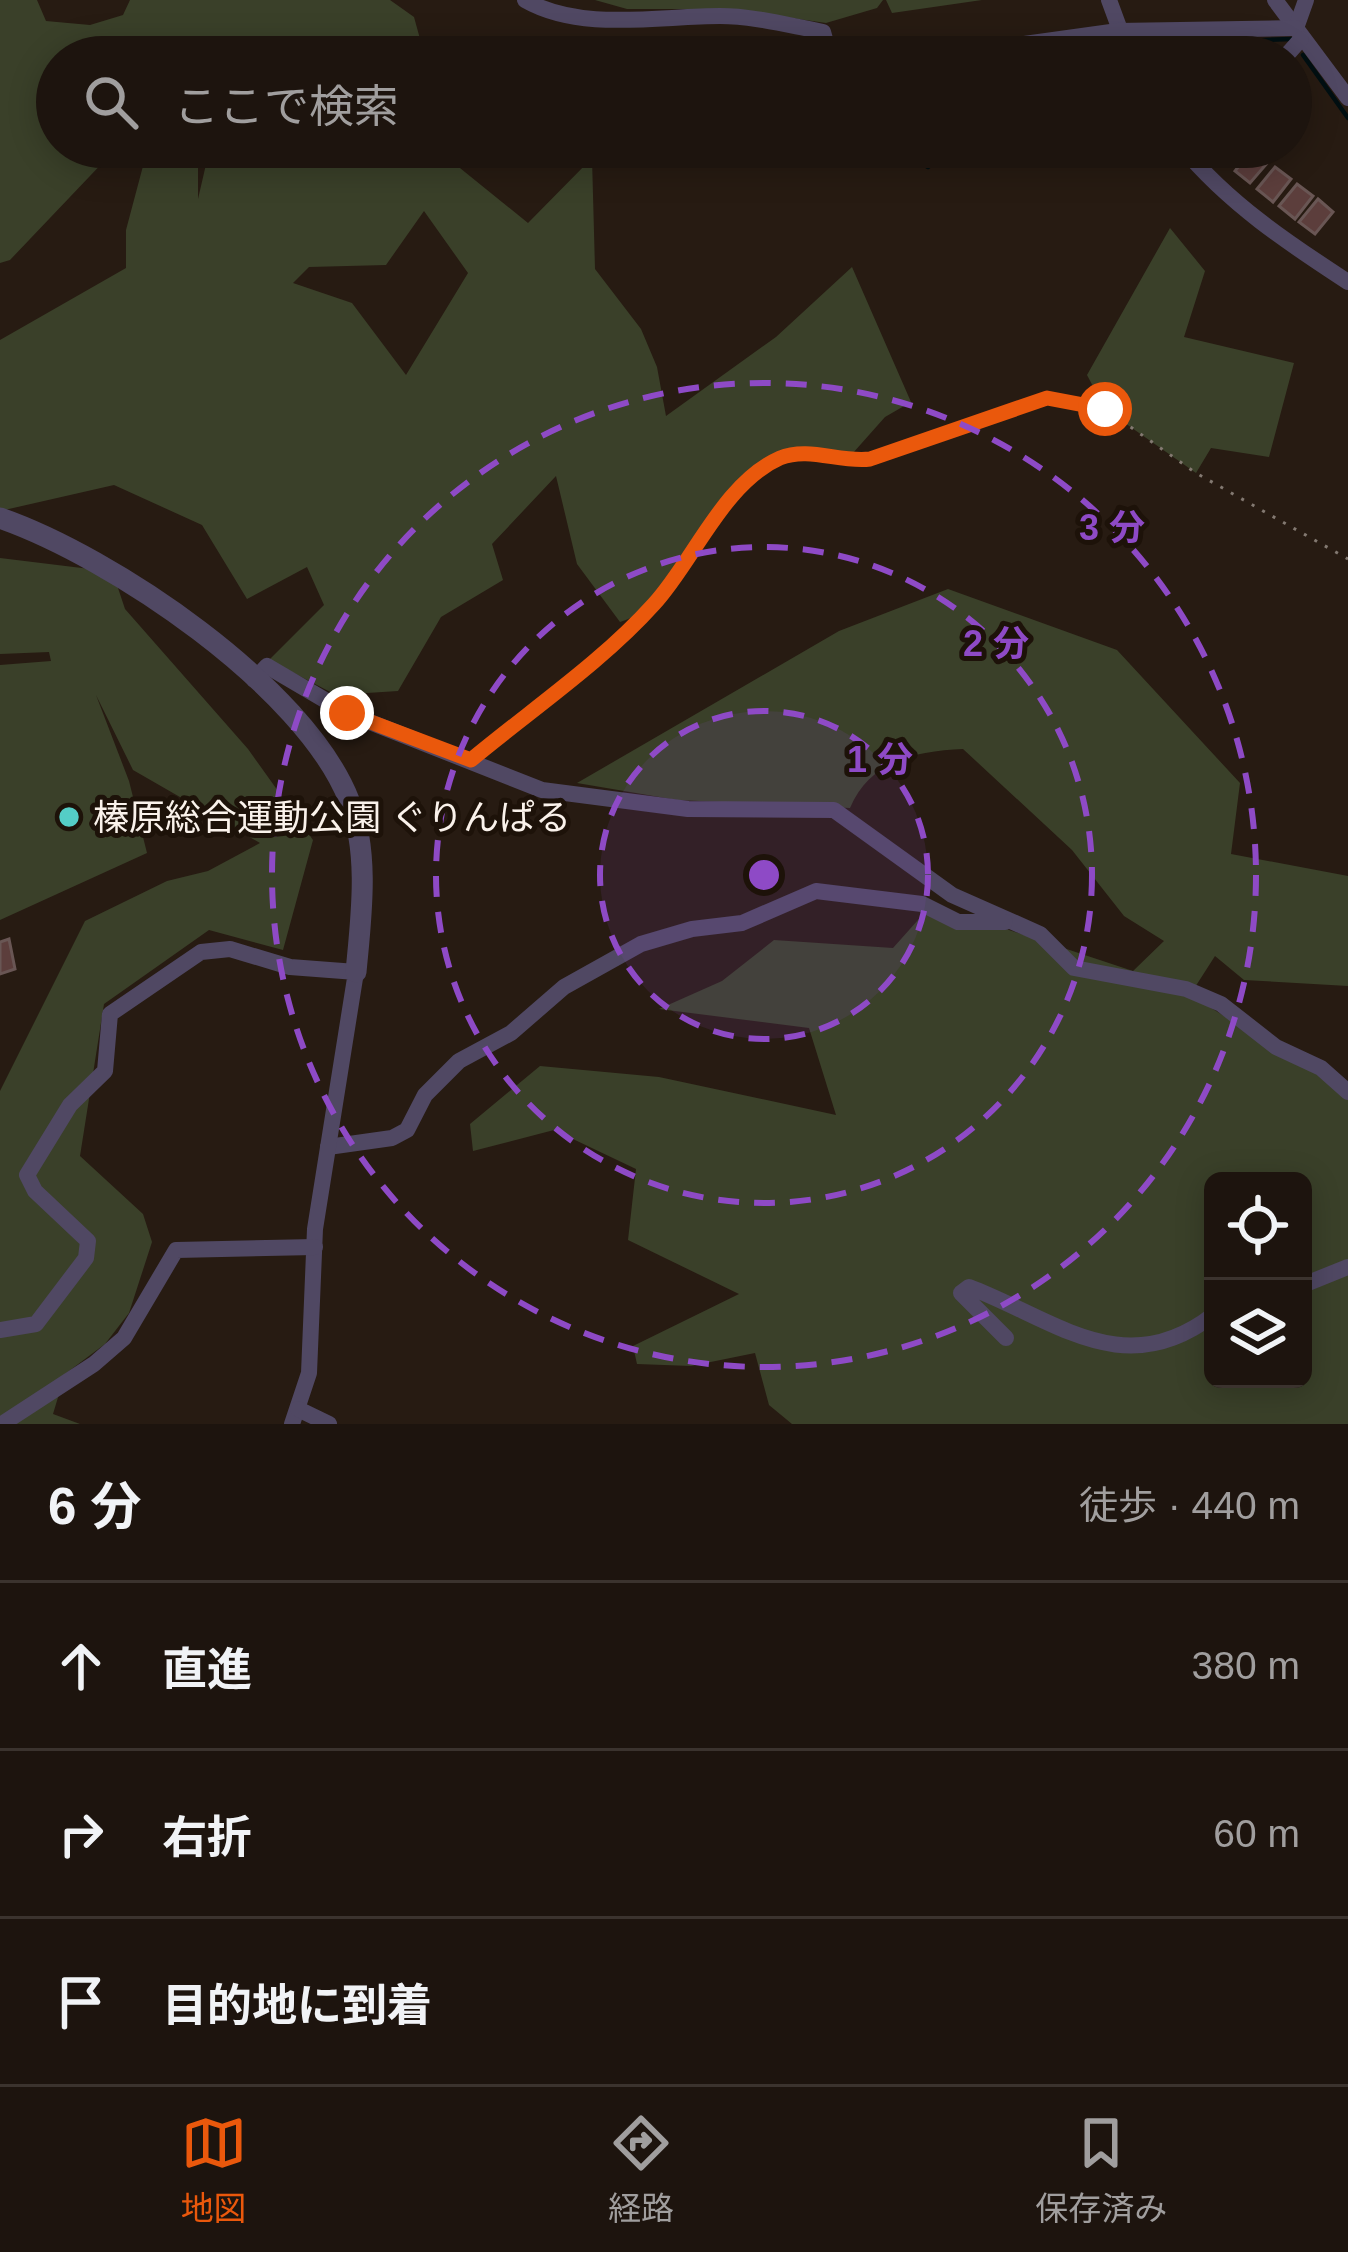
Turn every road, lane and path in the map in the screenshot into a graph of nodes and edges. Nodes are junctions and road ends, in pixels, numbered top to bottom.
1 (525, 0) edge
2 (1109, 0) edge
3 (1275, 0) edge
4 (1306, 0) edge
5 (1118, 31) junction
6 (1299, 34) junction
7 (824, 36) edge
8 (1082, 36) edge
9 (1120, 36) edge
10 (1312, 46) edge
11 (1348, 98) edge
12 (1209, 168) edge
13 (1348, 282) edge
14 (0, 518) edge
15 (1348, 560) edge
16 (254, 680) junction
17 (471, 760) junction
18 (1005, 922) junction
19 (356, 972) junction
20 (1348, 1092) edge
21 (328, 1147) junction
22 (315, 1247) junction
23 (1348, 1267) edge
24 (1312, 1281) edge
25 (1204, 1320) edge
26 (0, 1330) edge
27 (1006, 1338) dead end
28 (295, 1417) edge
29 (2, 1424) edge
30 (329, 1424) edge

1 - 7 street
2 - 5 street
3 - 6 street
4 - 6 street
5 - 6 street
5 - 8 street
5 - 9 street
10 - 11 street
12 - 13 street
14 - 16 street
15 - 17 path
16 - 17 street
16 - 19 street
17 - 18 street
18 - 20 street
18 - 21 street
19 - 21 street
19 - 26 street
21 - 22 street
22 - 28 street
22 - 29 street
23 - 24 street
25 - 27 street
28 - 30 street

